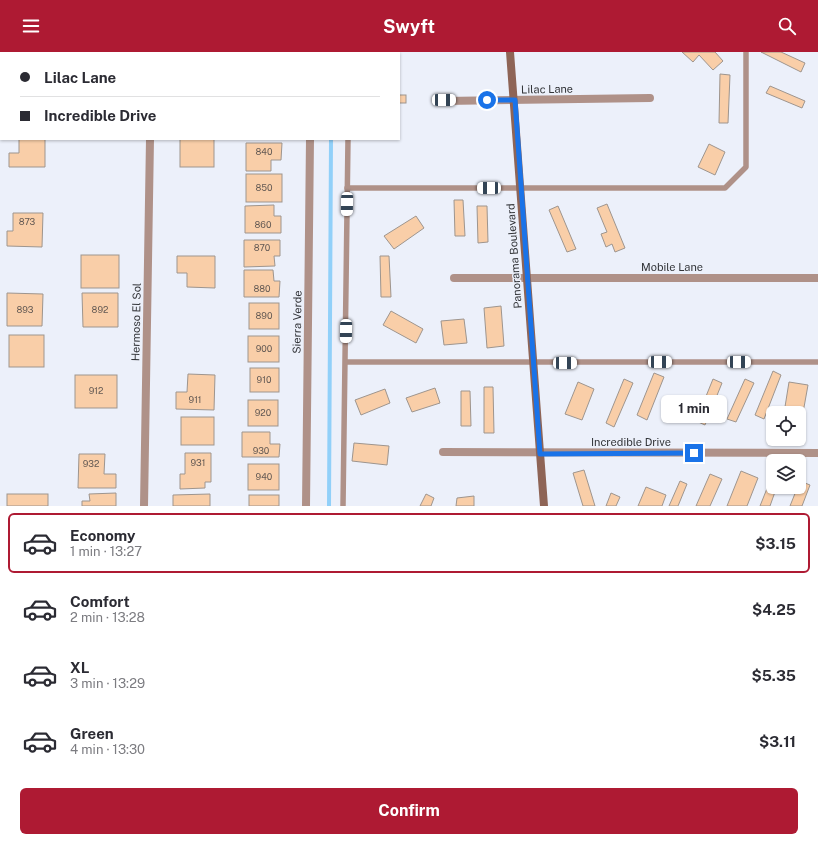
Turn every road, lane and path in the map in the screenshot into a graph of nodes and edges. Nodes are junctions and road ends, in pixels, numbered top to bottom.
1 (510, 52) edge
2 (746, 52) edge
3 (650, 98) dead end
4 (444, 100) dead end
5 (515, 100) junction
6 (150, 140) edge
7 (310, 140) edge
8 (348, 140) edge
9 (348, 188) junction
10 (521, 188) junction
11 (454, 278) dead end
12 (527, 278) junction
13 (818, 278) edge
14 (346, 362) junction
15 (818, 362) edge
16 (533, 363) junction
17 (443, 452) dead end
18 (818, 453) edge
19 (540, 454) junction
20 (144, 506) edge
21 (306, 506) edge
22 (343, 506) edge
23 (544, 506) edge

1 - 5 street, Panorama Boulevard
2 - 10 lane
3 - 5 street, Lilac Lane
4 - 5 street, Lilac Lane
5 - 10 street, Panorama Boulevard
6 - 20 street, Hermoso El Sol
7 - 21 street, Sierra Verde
8 - 9 lane
9 - 10 lane
9 - 14 lane
10 - 12 street, Panorama Boulevard
11 - 12 street, Mobile Lane
12 - 13 street, Mobile Lane
12 - 16 street, Panorama Boulevard
14 - 16 lane
14 - 22 lane
15 - 16 lane
16 - 19 street, Panorama Boulevard
17 - 19 street, Incredible Drive
18 - 19 street, Incredible Drive
19 - 23 street, Panorama Boulevard

